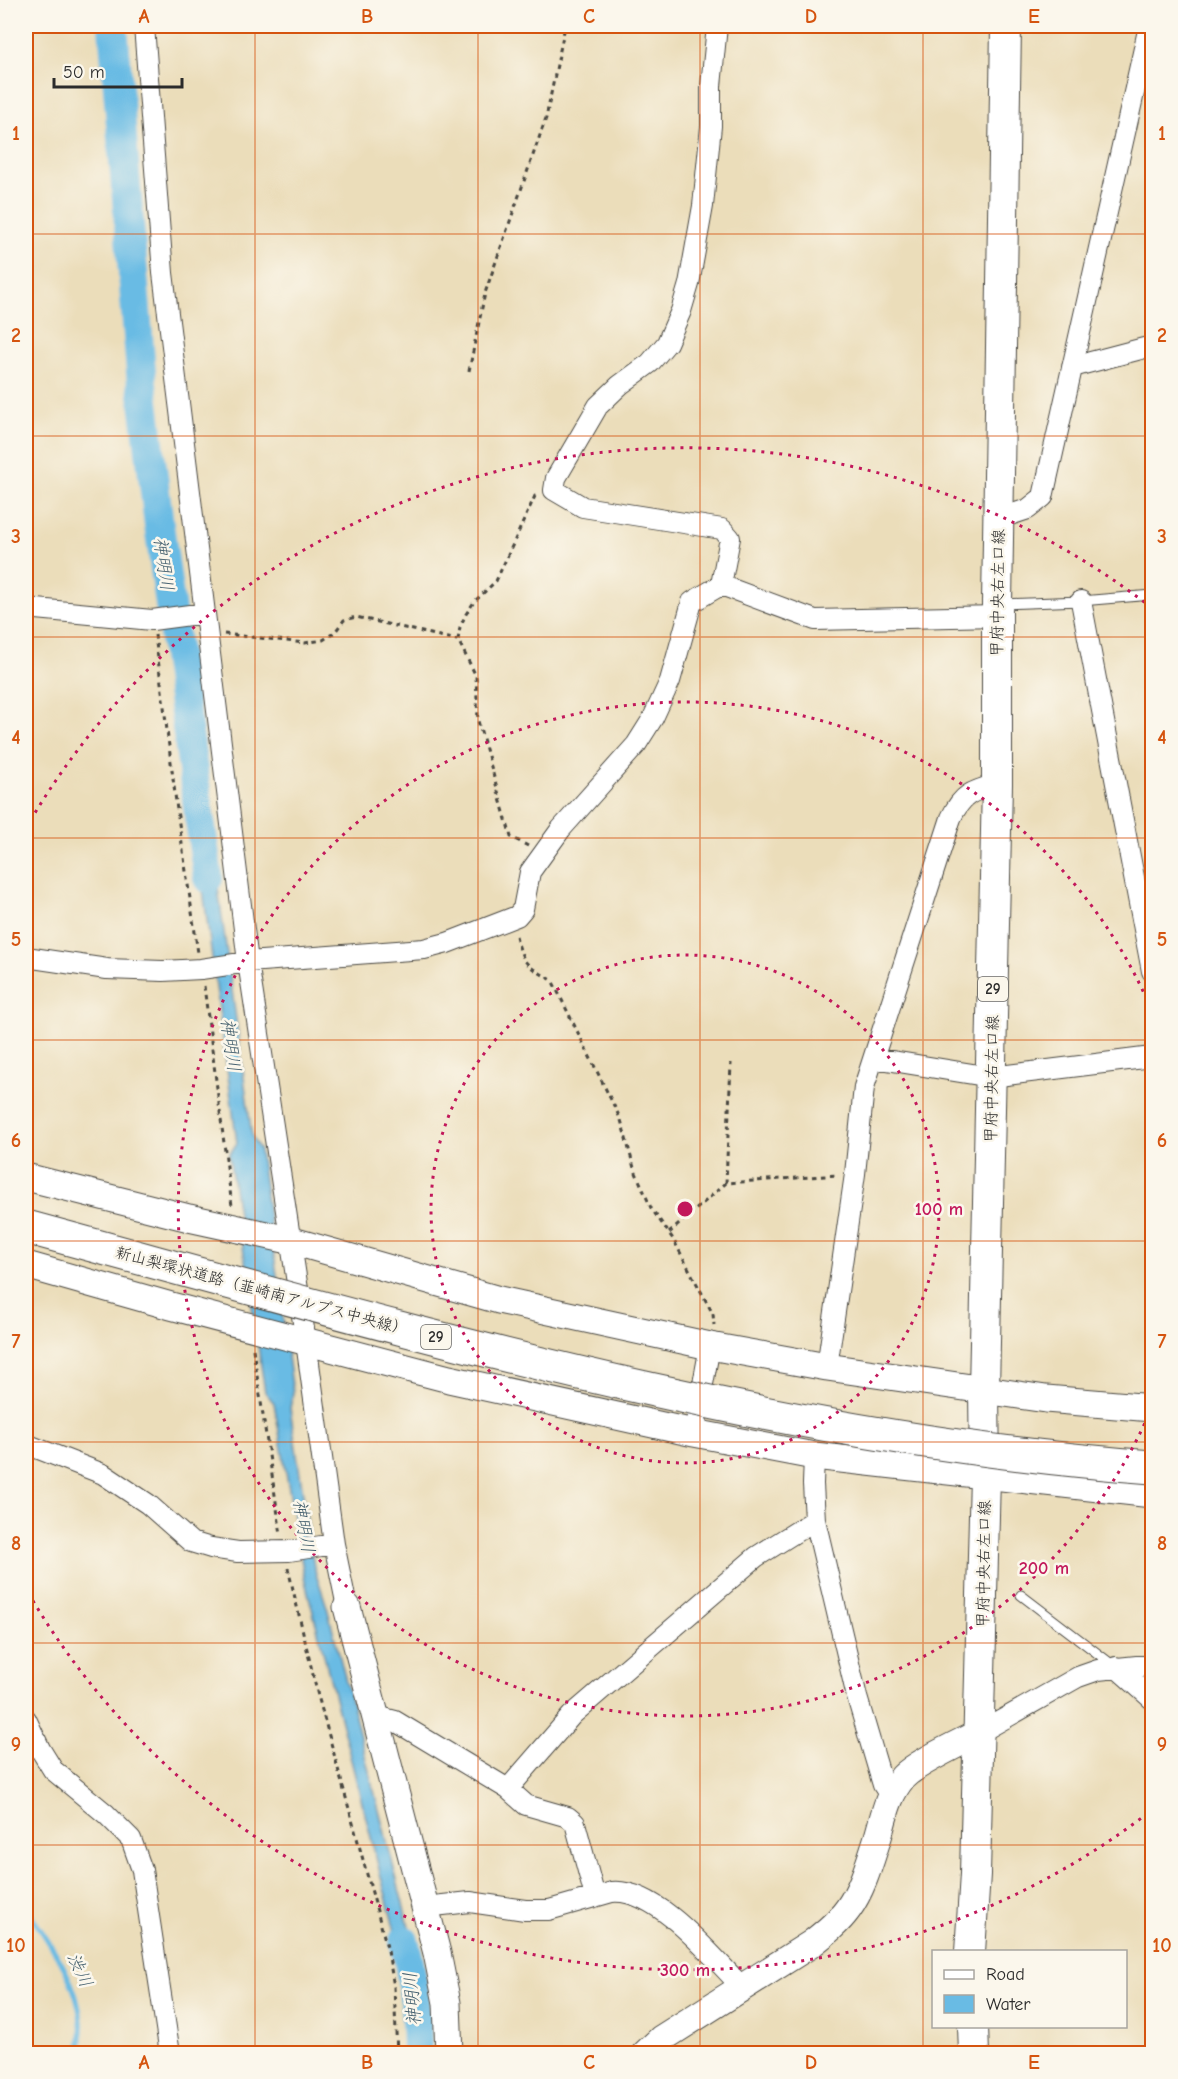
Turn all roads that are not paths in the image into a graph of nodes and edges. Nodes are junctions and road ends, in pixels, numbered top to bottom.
1 (144, 26) edge
2 (717, 26) edge
3 (1006, 26) edge
4 (1149, 26) edge
5 (1152, 346) edge
6 (1072, 367) junction
7 (998, 519) junction
8 (721, 585) junction
9 (1152, 595) edge
10 (1081, 602) junction
11 (26, 608) edge
12 (997, 610) junction
13 (202, 620) junction
14 (997, 784) junction
15 (26, 957) edge
16 (244, 963) junction
17 (1152, 971) edge
18 (1152, 1057) edge
19 (873, 1058) junction
20 (991, 1077) junction
21 (26, 1177) edge
22 (26, 1227) edge
23 (282, 1238) junction
24 (26, 1265) edge
25 (298, 1340) junction
26 (710, 1347) junction
27 (827, 1367) junction
28 (984, 1389) junction
29 (1152, 1408) edge
30 (850, 1428) junction
31 (694, 1432) junction
32 (26, 1444) edge
33 (1152, 1444) edge
34 (814, 1456) junction
35 (1152, 1467) edge
36 (985, 1476) junction
37 (1152, 1494) edge
38 (815, 1520) junction
39 (329, 1545) junction
40 (1021, 1595) dead end
41 (347, 1607) joint
42 (1152, 1666) edge
43 (1116, 1667) junction
44 (1152, 1699) edge
45 (376, 1716) junction
46 (26, 1719) edge
47 (979, 1733) junction
48 (508, 1789) junction
49 (891, 1797) junction
50 (595, 1897) junction
51 (425, 1908) junction
52 (970, 1950) edge
53 (743, 1988) junction
54 (973, 2028) edge
55 (170, 2054) edge
56 (449, 2054) edge
57 (645, 2054) edge
58 (974, 2054) edge

1 - 13 street
2 - 8 street
3 - 7 main road, 甲府中央右左口線 / 29
4 - 6 street
5 - 6 street
6 - 7 street
7 - 12 main road, 甲府中央右左口線 / 29
8 - 12 street
8 - 16 street
9 - 10 lane
10 - 12 lane
10 - 17 street
11 - 13 street
12 - 14 main road, 甲府中央右左口線 / 29
13 - 16 street
14 - 19 street
14 - 20 main road, 甲府中央右左口線 / 29
15 - 16 street
16 - 23 street
18 - 20 street
19 - 20 street
19 - 27 street
20 - 28 main road, 甲府中央右左口線 / 29
21 - 23 street
22 - 30 highway, 新山梨環状道路（韮崎南アルプス中央線） / 29, bridge
23 - 25 street
23 - 26 street
24 - 25 street
25 - 31 street
25 - 39 street
26 - 27 street
26 - 31 street
27 - 28 street
28 - 29 street
28 - 36 main road, 甲府中央右左口線 / 29
30 - 33 highway, 新山梨環状道路（韮崎南アルプス中央線） / 29, bridge
30 - 35 highway, 新山梨環状道路（韮崎南アルプス中央線） / 29, bridge
31 - 34 street
32 - 39 street
34 - 36 street
34 - 38 street
36 - 37 street
36 - 47 main road, 甲府中央右左口線 / 29
38 - 48 street
38 - 49 street
39 - 41 street
40 - 43 lane
41 - 45 street
42 - 43 street
43 - 44 street
43 - 47 street
45 - 48 street
45 - 51 street
46 - 55 street
47 - 49 street
47 - 52 main road, 甲府中央右左口線 / 29
48 - 50 street
49 - 53 street
50 - 51 street
50 - 53 street
51 - 56 street
53 - 57 street
54 - 58 main road

